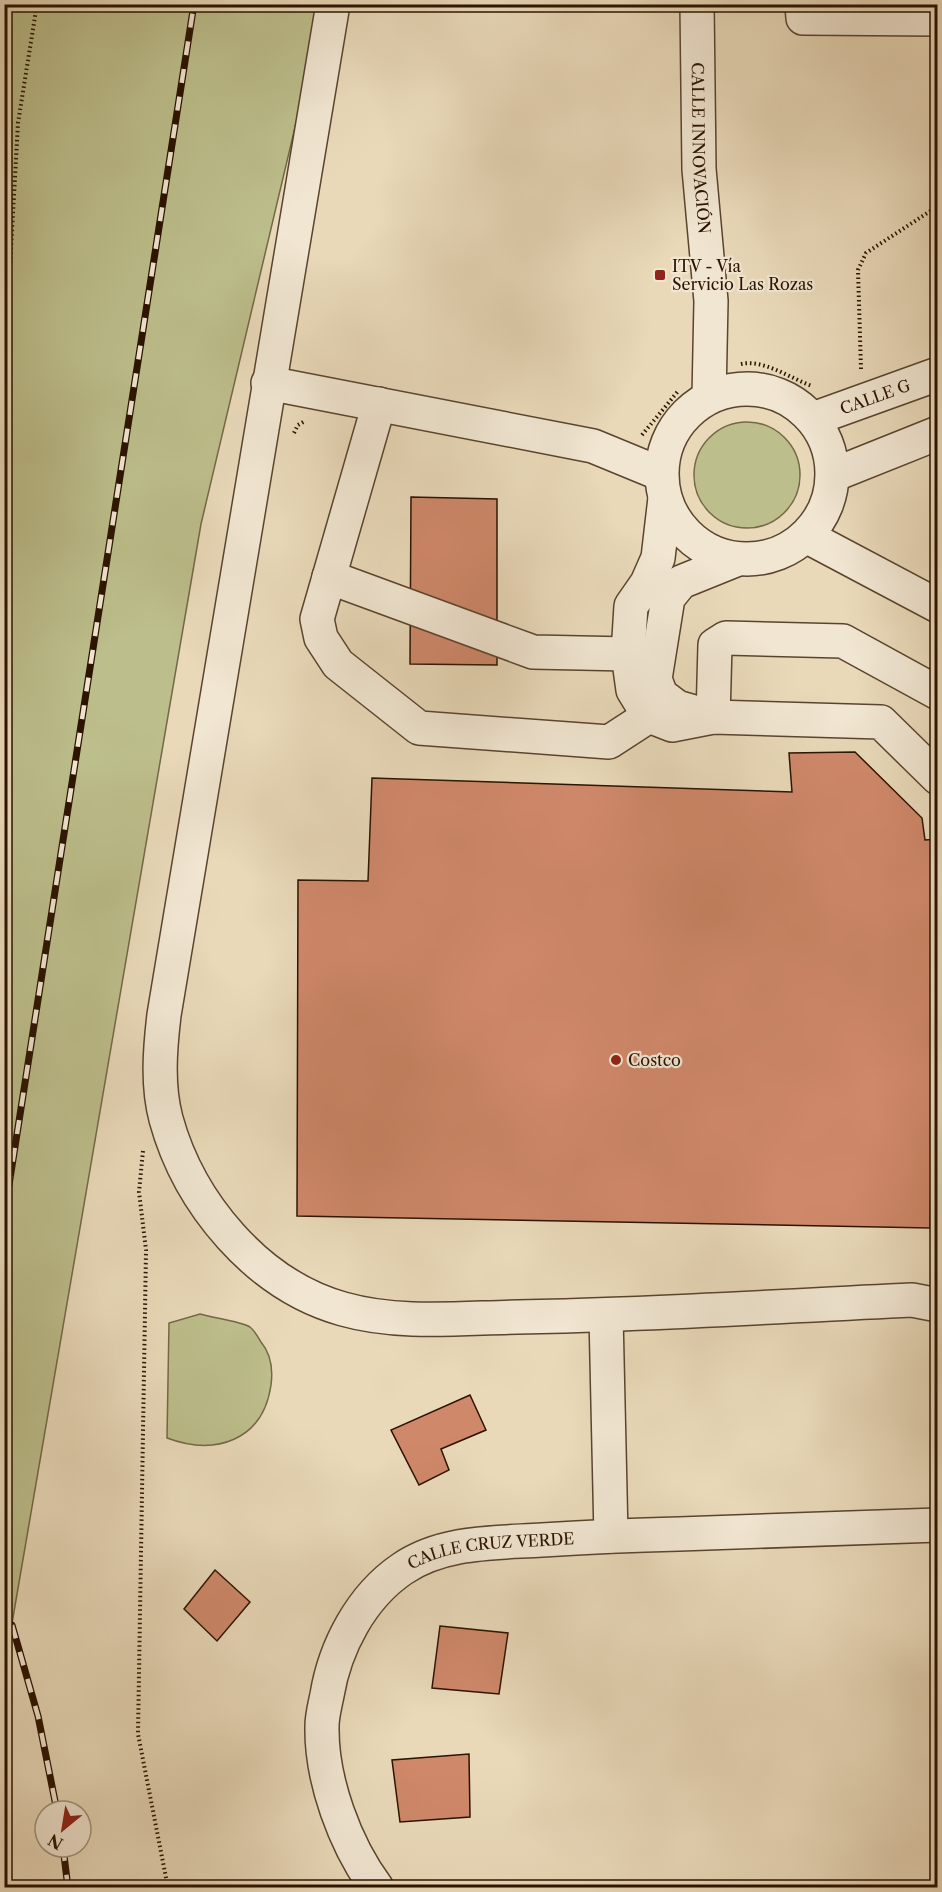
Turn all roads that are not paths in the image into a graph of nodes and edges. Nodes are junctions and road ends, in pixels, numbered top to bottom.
1 (333, 4) edge
2 (697, 4) edge
3 (802, 4) edge
4 (938, 19) edge
5 (938, 374) edge
6 (268, 383) junction
7 (698, 391) junction
8 (814, 403) junction
9 (379, 404) junction
10 (938, 433) edge
11 (660, 462) junction
12 (833, 475) junction
13 (806, 536) junction
14 (738, 559) junction
15 (329, 577) junction
16 (938, 606) edge
17 (628, 654) junction
18 (938, 693) edge
19 (649, 716) junction
20 (713, 717) junction
21 (938, 778) edge
22 (938, 1305) edge
23 (606, 1315) junction
24 (938, 1525) edge
25 (611, 1536) junction
26 (376, 1887) edge

1 - 6 street
2 - 7 street, CALLE INNOVACIÓN
3 - 4 street
5 - 8 street, CALLE G
6 - 9 street
6 - 23 street
7 - 8 street
7 - 11 street
8 - 12 street
9 - 11 street
9 - 15 street
10 - 12 street
11 - 14 street
11 - 17 street
12 - 13 street
13 - 14 street
13 - 16 street
14 - 20 street
15 - 17 street
15 - 19 street
17 - 19 street
18 - 20 street
19 - 20 street
20 - 21 street
22 - 23 street
23 - 25 street
24 - 25 street, CALLE CRUZ VERDE
25 - 26 street, CALLE CRUZ VERDE

